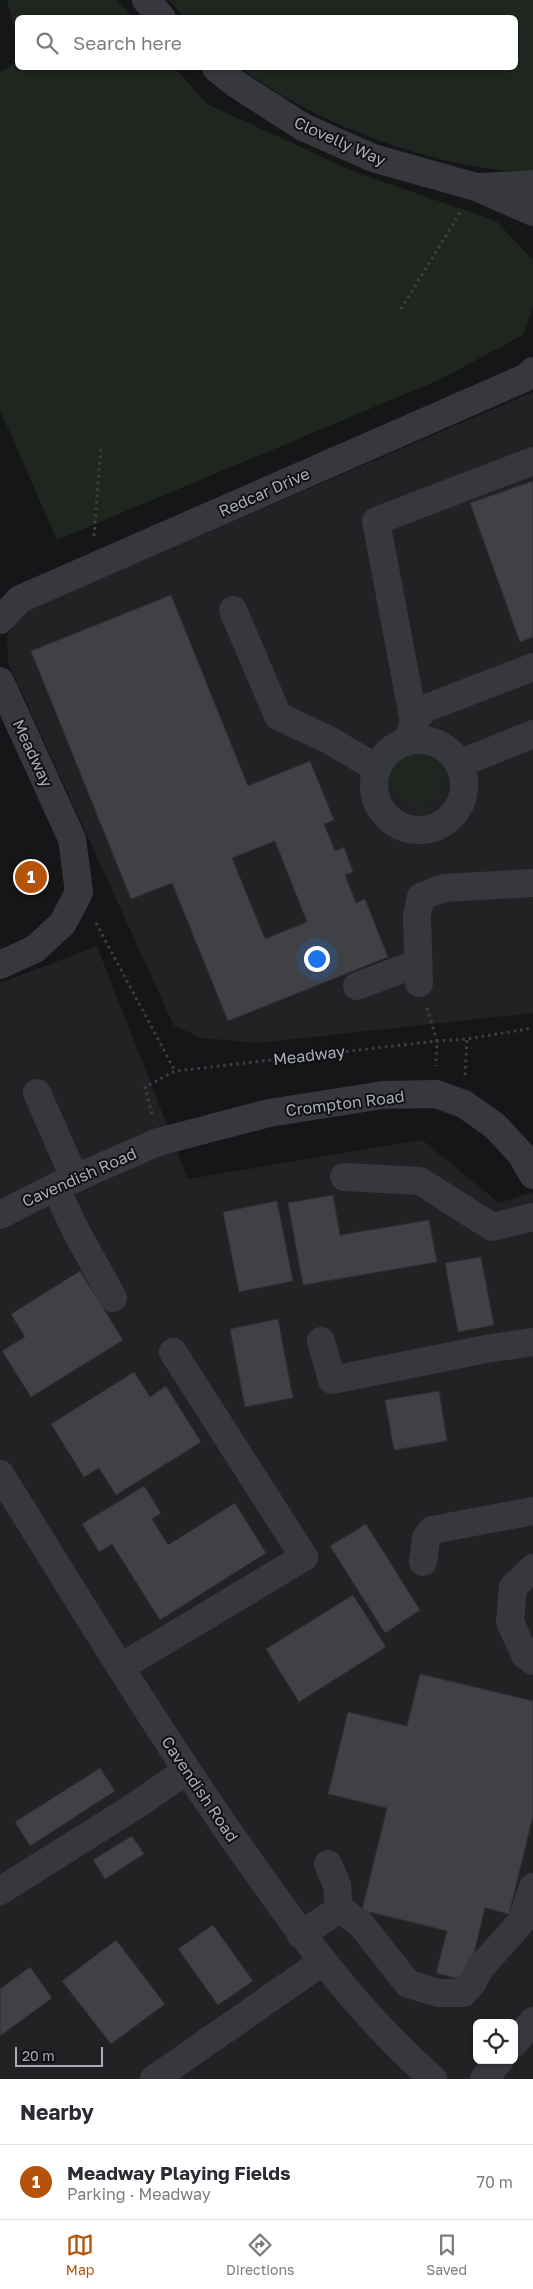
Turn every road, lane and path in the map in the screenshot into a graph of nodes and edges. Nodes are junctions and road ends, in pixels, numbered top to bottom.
1 (146, 0) edge
2 (159, 15) edge
3 (218, 70) edge
4 (533, 184) edge
5 (476, 187) junction
6 (533, 212) edge
7 (401, 309) dead end
8 (533, 371) edge
9 (101, 445) dead end
10 (533, 461) edge
11 (91, 568) junction
12 (233, 610) dead end
13 (0, 620) edge
14 (533, 667) edge
15 (0, 681) edge
16 (409, 733) junction
17 (533, 734) edge
18 (459, 764) junction
19 (377, 768) junction
20 (533, 883) edge
21 (79, 892) junction
22 (3, 957) edge
23 (418, 973) junction
24 (357, 986) dead end
25 (533, 1028) edge
26 (437, 1041) junction
27 (175, 1071) junction
28 (37, 1093) dead end
29 (436, 1094) junction
30 (158, 1142) junction
31 (533, 1175) edge
32 (344, 1177) dead end
33 (65, 1183) junction
34 (0, 1215) edge
35 (533, 1217) edge
36 (113, 1298) dead end
37 (321, 1341) dead end
38 (533, 1342) edge
39 (173, 1352) dead end
40 (0, 1474) edge
41 (533, 1511) edge
42 (423, 1562) dead end
43 (533, 1568) edge
44 (533, 1661) edge
45 (121, 1667) junction
46 (186, 1771) junction
47 (328, 1864) dead end
48 (533, 1887) edge
49 (0, 1891) edge
50 (339, 1909) junction
51 (301, 1936) junction
52 (322, 1962) junction
53 (533, 2021) edge
54 (518, 2038) edge
55 (497, 2064) edge
56 (154, 2079) edge
57 (433, 2079) edge
58 (484, 2079) edge

1 - 2 street
3 - 5 street, Clovelly Way
4 - 5 street, Clovelly Way
5 - 6 street, Clovelly Way
5 - 7 path
8 - 11 street, Redcar Drive
9 - 11 path
10 - 16 street
11 - 13 street, Redcar Drive
12 - 19 street
14 - 16 street
15 - 21 street, Meadway
16 - 18 street
16 - 19 street
17 - 18 street
18 - 19 street
20 - 23 street
21 - 22 street
21 - 27 path
23 - 24 street
23 - 26 path
25 - 26 path, Meadway
26 - 27 path, Meadway
26 - 29 path
27 - 30 path, Meadway
28 - 33 street
29 - 30 street, Crompton Road
29 - 31 street, Crompton Road
30 - 33 street, Cavendish Road
32 - 35 street
33 - 34 street, Cavendish Road
33 - 36 street
37 - 38 street
39 - 45 street
40 - 45 street, Cavendish Road
41 - 42 street
43 - 44 street
45 - 46 street, Cavendish Road
46 - 49 street
46 - 51 street, Cavendish Road
47 - 50 street
48 - 50 street
50 - 51 street
51 - 52 street, Cavendish Road
52 - 56 street
52 - 57 street, Cavendish Road
53 - 54 street
55 - 58 street

